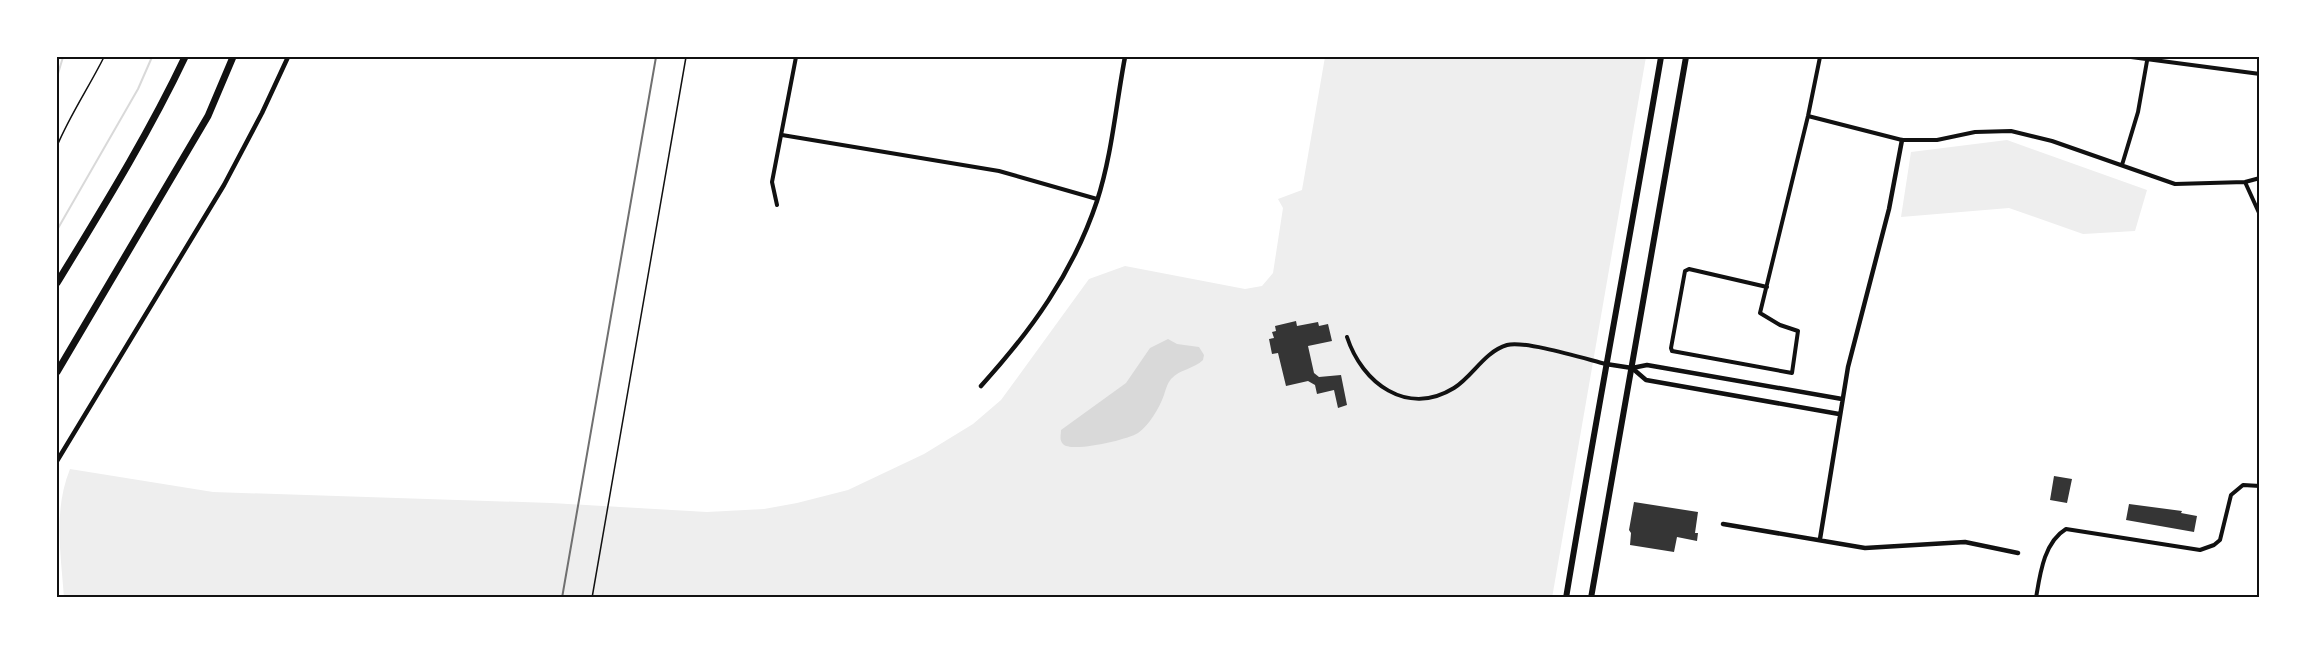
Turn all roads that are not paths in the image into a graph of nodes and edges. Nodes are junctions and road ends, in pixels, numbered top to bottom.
1 (185, 57) edge
2 (233, 57) edge
3 (288, 57) edge
4 (796, 57) edge
5 (1125, 57) edge
6 (1661, 57) edge
7 (1686, 57) edge
8 (1820, 57) edge
9 (2131, 57) edge
10 (2146, 61) junction
11 (2260, 74) edge
12 (1808, 116) junction
13 (782, 135) junction
14 (1902, 140) junction
15 (2121, 165) junction
16 (2260, 178) edge
17 (2245, 182) junction
18 (1097, 199) junction
19 (777, 205) dead end
20 (2260, 215) edge
21 (57, 283) edge
22 (1767, 287) junction
23 (1347, 338) dead end
24 (1606, 364) junction
25 (1632, 368) junction
26 (57, 372) edge
27 (981, 386) dead end
28 (1842, 399) junction
29 (1839, 414) junction
30 (57, 461) edge
31 (2260, 486) edge
32 (1723, 524) dead end
33 (1820, 539) junction
34 (2018, 553) dead end
35 (1566, 598) edge
36 (1591, 598) edge
37 (2036, 598) edge

1 - 21 highway
2 - 26 highway
3 - 30 street
4 - 13 street
5 - 18 street
6 - 24 main road
7 - 25 main road
8 - 12 street
9 - 10 street
10 - 11 street
10 - 15 street
12 - 14 street
12 - 22 street
13 - 18 street
13 - 19 street
14 - 15 street
14 - 28 street
15 - 17 street
16 - 17 street
17 - 20 street
18 - 27 street
22 - 22 street
23 - 24 street
24 - 25 street
24 - 35 main road
25 - 28 street
25 - 29 street
25 - 36 main road
28 - 29 street
29 - 33 street
31 - 37 street
32 - 33 street
33 - 34 street

